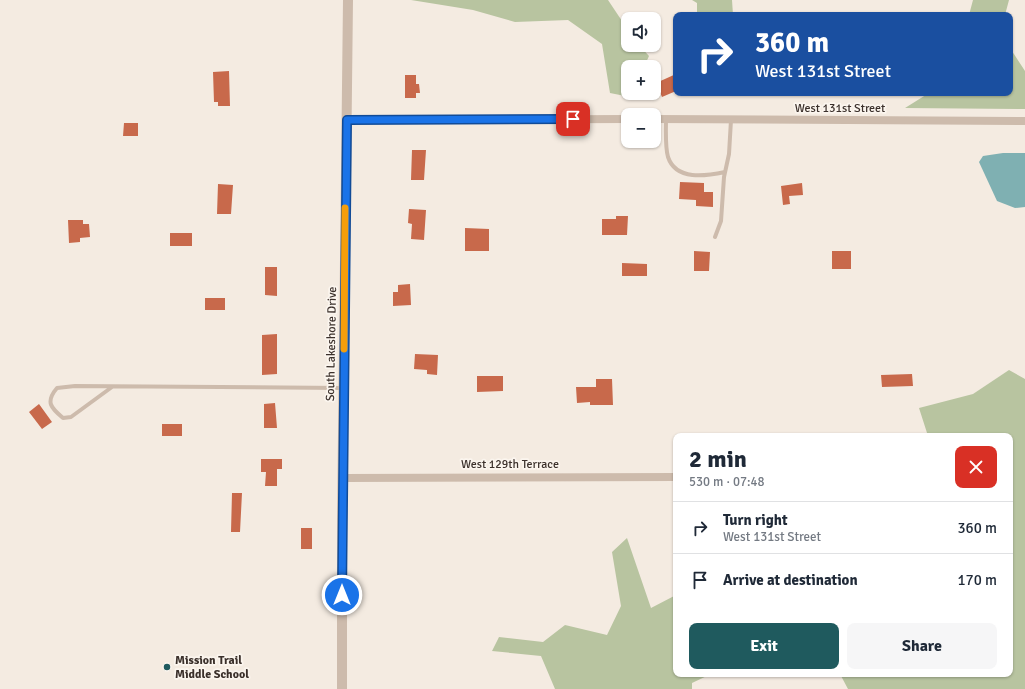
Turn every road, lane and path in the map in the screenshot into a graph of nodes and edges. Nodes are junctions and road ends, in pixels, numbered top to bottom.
1 (348, 0) edge
2 (621, 119) edge
3 (661, 119) edge
4 (666, 119) junction
5 (347, 120) junction
6 (731, 120) junction
7 (1025, 122) edge
8 (725, 172) junction
9 (715, 237) dead end
10 (112, 387) junction
11 (343, 388) junction
12 (673, 477) edge
13 (343, 478) junction
14 (342, 689) edge

1 - 5 street, South Lakeshore Drive
2 - 5 street
3 - 4 street, West 131st Street
4 - 6 street, West 131st Street
4 - 8 lane
5 - 11 street, South Lakeshore Drive
6 - 7 street, West 131st Street
6 - 8 lane
8 - 9 lane
10 - 10 lane
10 - 11 lane
11 - 13 street, South Lakeshore Drive
12 - 13 street, West 129th Terrace
13 - 14 street, South Lakeshore Drive

